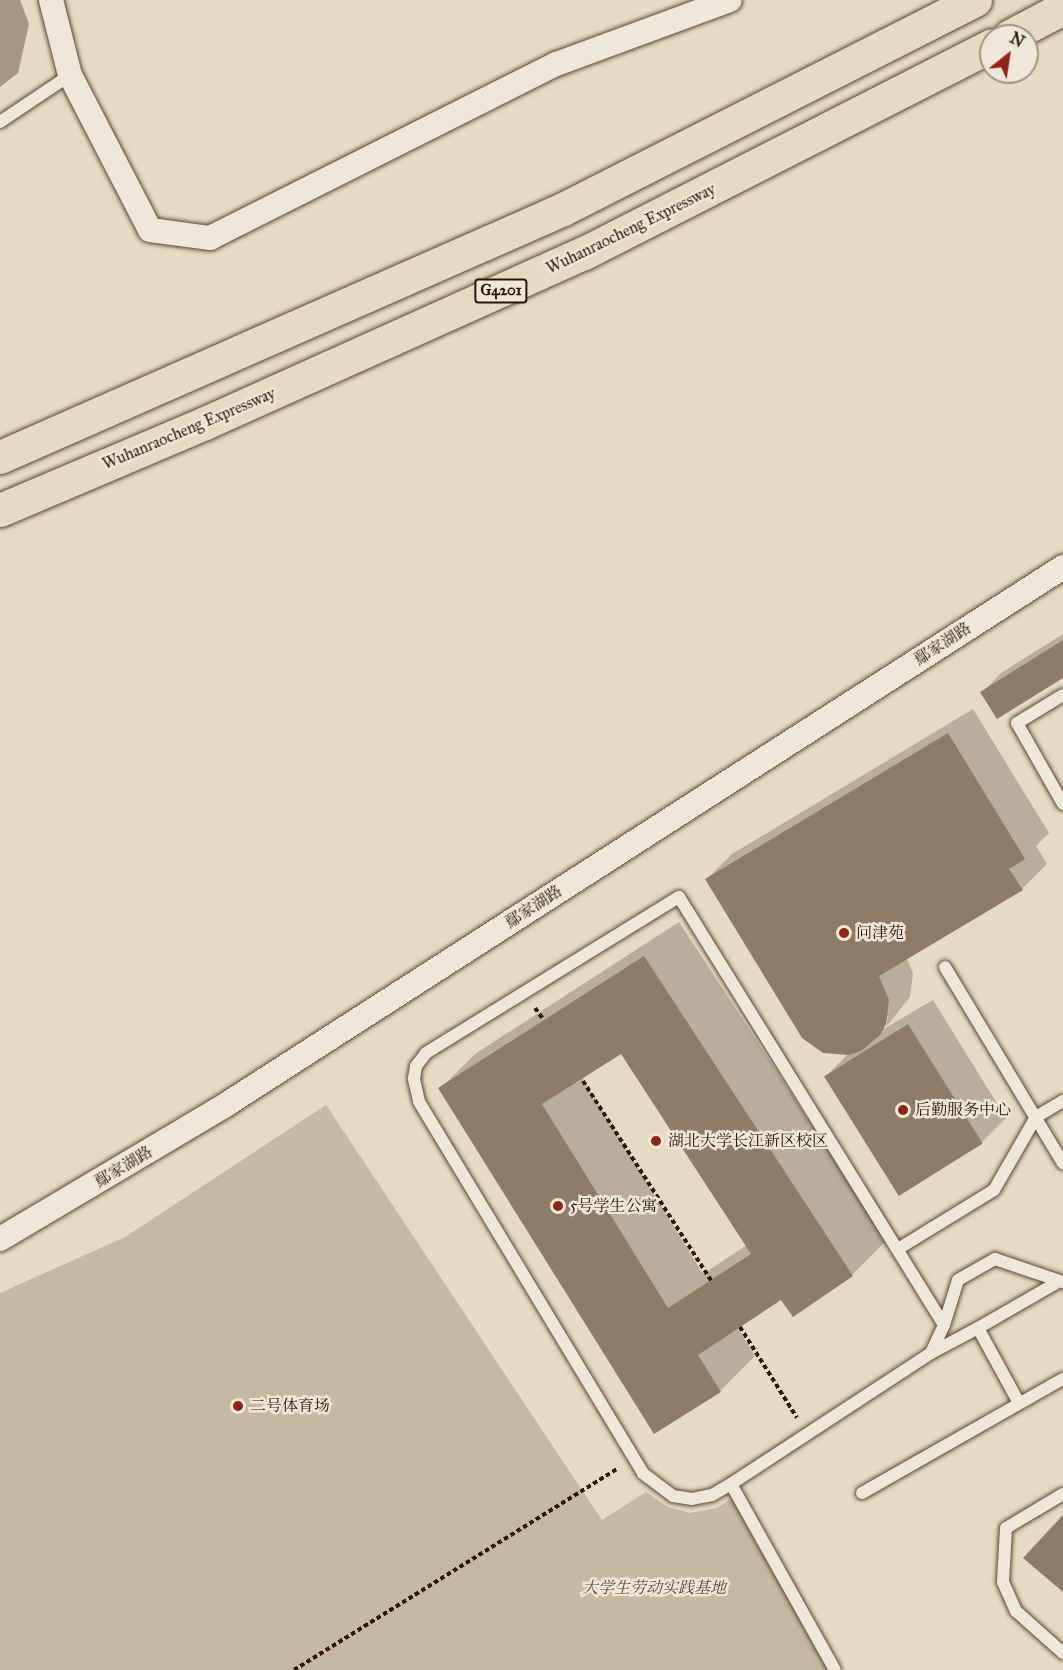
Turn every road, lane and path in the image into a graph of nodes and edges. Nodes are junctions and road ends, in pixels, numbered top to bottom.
1 (51, 0) edge
2 (730, 0) edge
3 (975, 0) edge
4 (1063, 8) edge
5 (1033, 24) edge
6 (979, 52) edge
7 (70, 75) junction
8 (0, 122) edge
9 (0, 457) edge
10 (0, 510) edge
11 (1063, 567) edge
12 (1063, 695) edge
13 (1063, 804) edge
14 (945, 967) dead end
15 (583, 1081) dead end
16 (1063, 1101) edge
17 (1036, 1117) junction
18 (1063, 1163) edge
19 (0, 1239) edge
20 (898, 1249) junction
21 (711, 1280) dead end
22 (1061, 1282) edge
23 (944, 1325) junction
24 (740, 1327) dead end
25 (978, 1328) junction
26 (932, 1353) junction
27 (1063, 1378) edge
28 (1019, 1403) junction
29 (807, 1434) junction
30 (634, 1459) junction
31 (731, 1484) junction
32 (862, 1492) dead end
33 (1063, 1494) edge
34 (1063, 1653) edge
35 (302, 1668) edge
36 (294, 1670) edge
37 (835, 1670) edge

1 - 7 street
2 - 7 street
3 - 9 highway
4 - 5 highway
6 - 10 highway, Wuhanraocheng Expressway / G4201
7 - 8 lane
11 - 19 street, 鄢家湖路
12 - 13 lane
14 - 17 lane
15 - 21 path
16 - 17 lane
17 - 18 lane
17 - 20 lane
20 - 23 lane
20 - 30 lane
22 - 23 lane
22 - 25 lane
23 - 26 lane
24 - 29 path
25 - 26 lane
25 - 28 lane
26 - 29 lane
27 - 28 lane
28 - 32 lane
29 - 31 lane
30 - 31 lane
30 - 35 path
31 - 37 lane
33 - 34 lane
35 - 36 path

